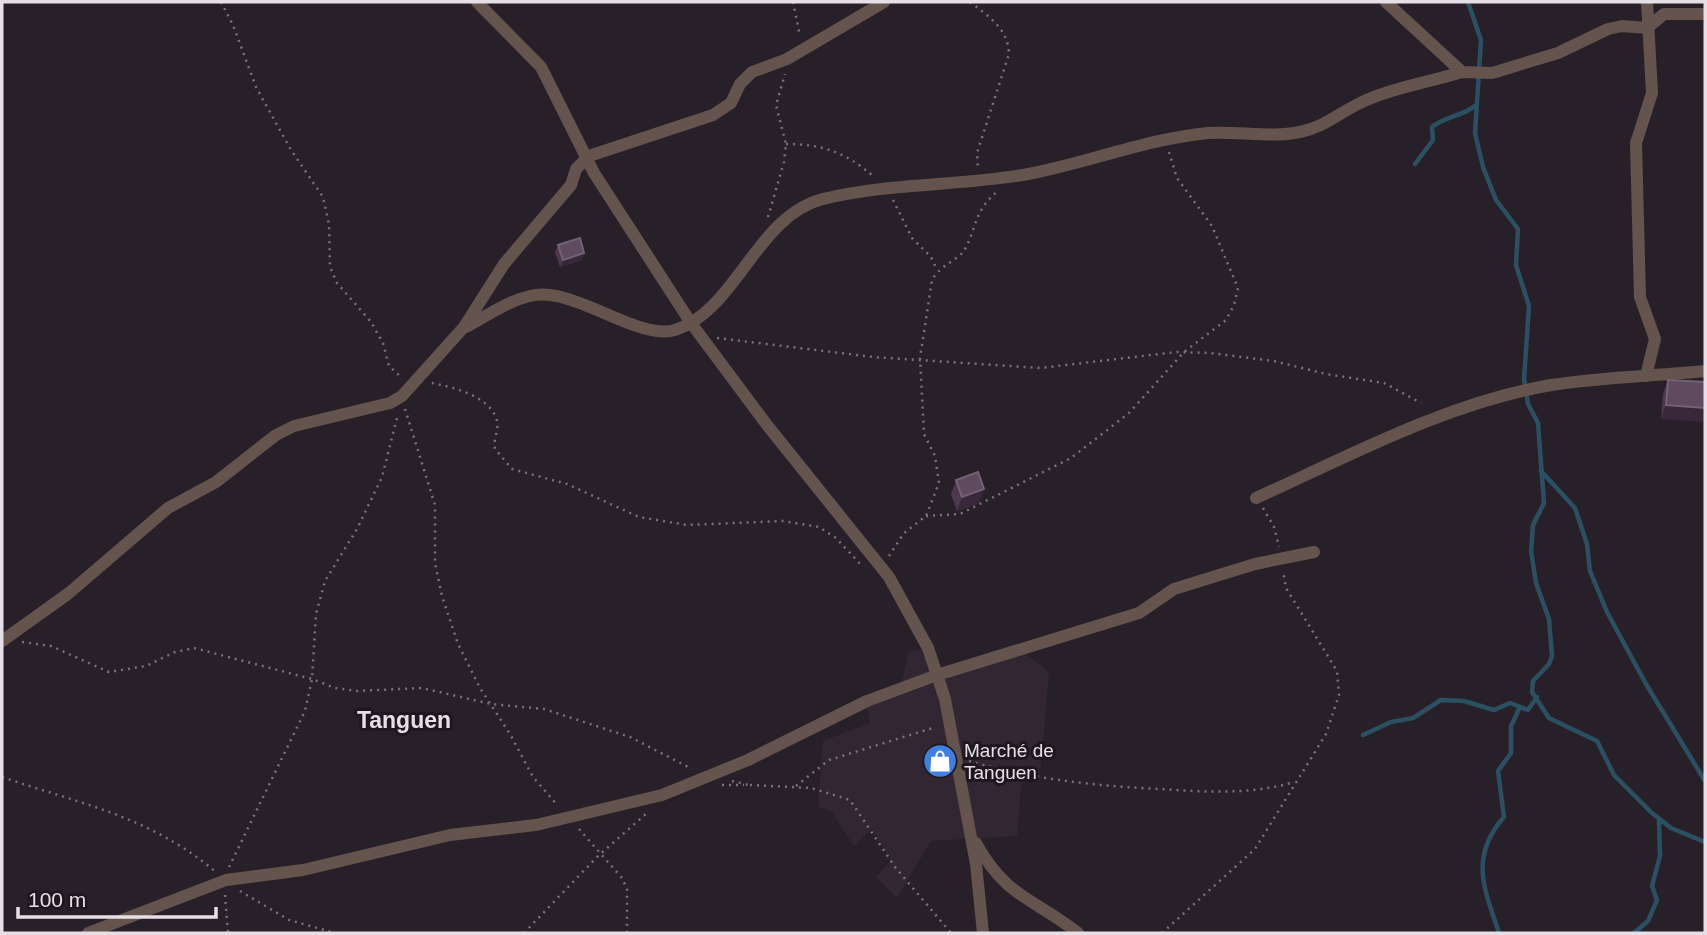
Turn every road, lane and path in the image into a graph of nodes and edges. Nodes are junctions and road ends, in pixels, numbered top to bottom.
1 (221, 2) edge
2 (477, 2) edge
3 (793, 2) edge
4 (884, 2) edge
5 (970, 2) edge
6 (1386, 2) edge
7 (1647, 2) edge
8 (1705, 13) edge
9 (1647, 28) junction
10 (794, 55) junction
11 (1462, 72) junction
12 (1166, 139) junction
13 (587, 158) junction
14 (1018, 176) junction
15 (984, 179) junction
16 (988, 199) junction
17 (765, 226) dead end
18 (691, 323) junction
19 (464, 327) junction
20 (701, 337) junction
21 (1184, 352) junction
22 (920, 358) junction
23 (1705, 371) edge
24 (1646, 376) junction
25 (416, 380) junction
26 (402, 396) junction
27 (1421, 403) dead end
28 (1256, 498) joint
29 (926, 516) junction
30 (1314, 552) dead end
31 (1282, 560) junction
32 (867, 572) dead end
33 (889, 577) junction
34 (7, 641) edge
35 (937, 676) junction
36 (312, 679) junction
37 (491, 704) junction
38 (950, 723) junction
39 (956, 757) junction
40 (2, 777) edge
41 (711, 781) junction
42 (1294, 782) junction
43 (749, 785) junction
44 (796, 786) junction
45 (662, 795) junction
46 (569, 817) junction
47 (971, 834) junction
48 (600, 854) junction
49 (226, 880) junction
50 (88, 933) edge
51 (228, 933) edge
52 (335, 933) edge
53 (524, 933) edge
54 (627, 933) edge
55 (951, 933) edge
56 (983, 933) edge
57 (1078, 933) edge
58 (1162, 933) edge

1 - 25 path
2 - 13 street
3 - 10 path
4 - 10 street
5 - 15 path
6 - 11 street
7 - 9 street
8 - 9 street
9 - 11 street
9 - 24 street
10 - 13 street
10 - 17 path
11 - 12 street
12 - 14 street
12 - 21 path
13 - 18 street
13 - 19 street
14 - 15 street
14 - 16 path
15 - 16 path
15 - 18 street
16 - 22 path
18 - 19 street
18 - 20 street
19 - 25 street
20 - 22 path
20 - 33 street
21 - 22 path
21 - 27 path
21 - 29 path
22 - 29 path
23 - 24 street
24 - 28 street
25 - 26 street
25 - 32 path
26 - 34 street
26 - 36 path
26 - 37 path
28 - 31 path
29 - 33 path
30 - 31 street
31 - 35 street
31 - 42 path
33 - 35 street
34 - 36 path
35 - 38 street
35 - 41 street
36 - 37 path
36 - 49 path
37 - 41 path
37 - 46 path
38 - 39 street
38 - 44 path
39 - 42 path
39 - 47 street
40 - 49 path
41 - 43 path
41 - 43 path
41 - 45 street
42 - 58 path
43 - 44 path
44 - 55 path
45 - 46 street
45 - 48 path
46 - 48 path
46 - 49 street
47 - 56 street
47 - 57 street
48 - 53 path
48 - 54 path
49 - 50 street
49 - 51 path
49 - 52 path

